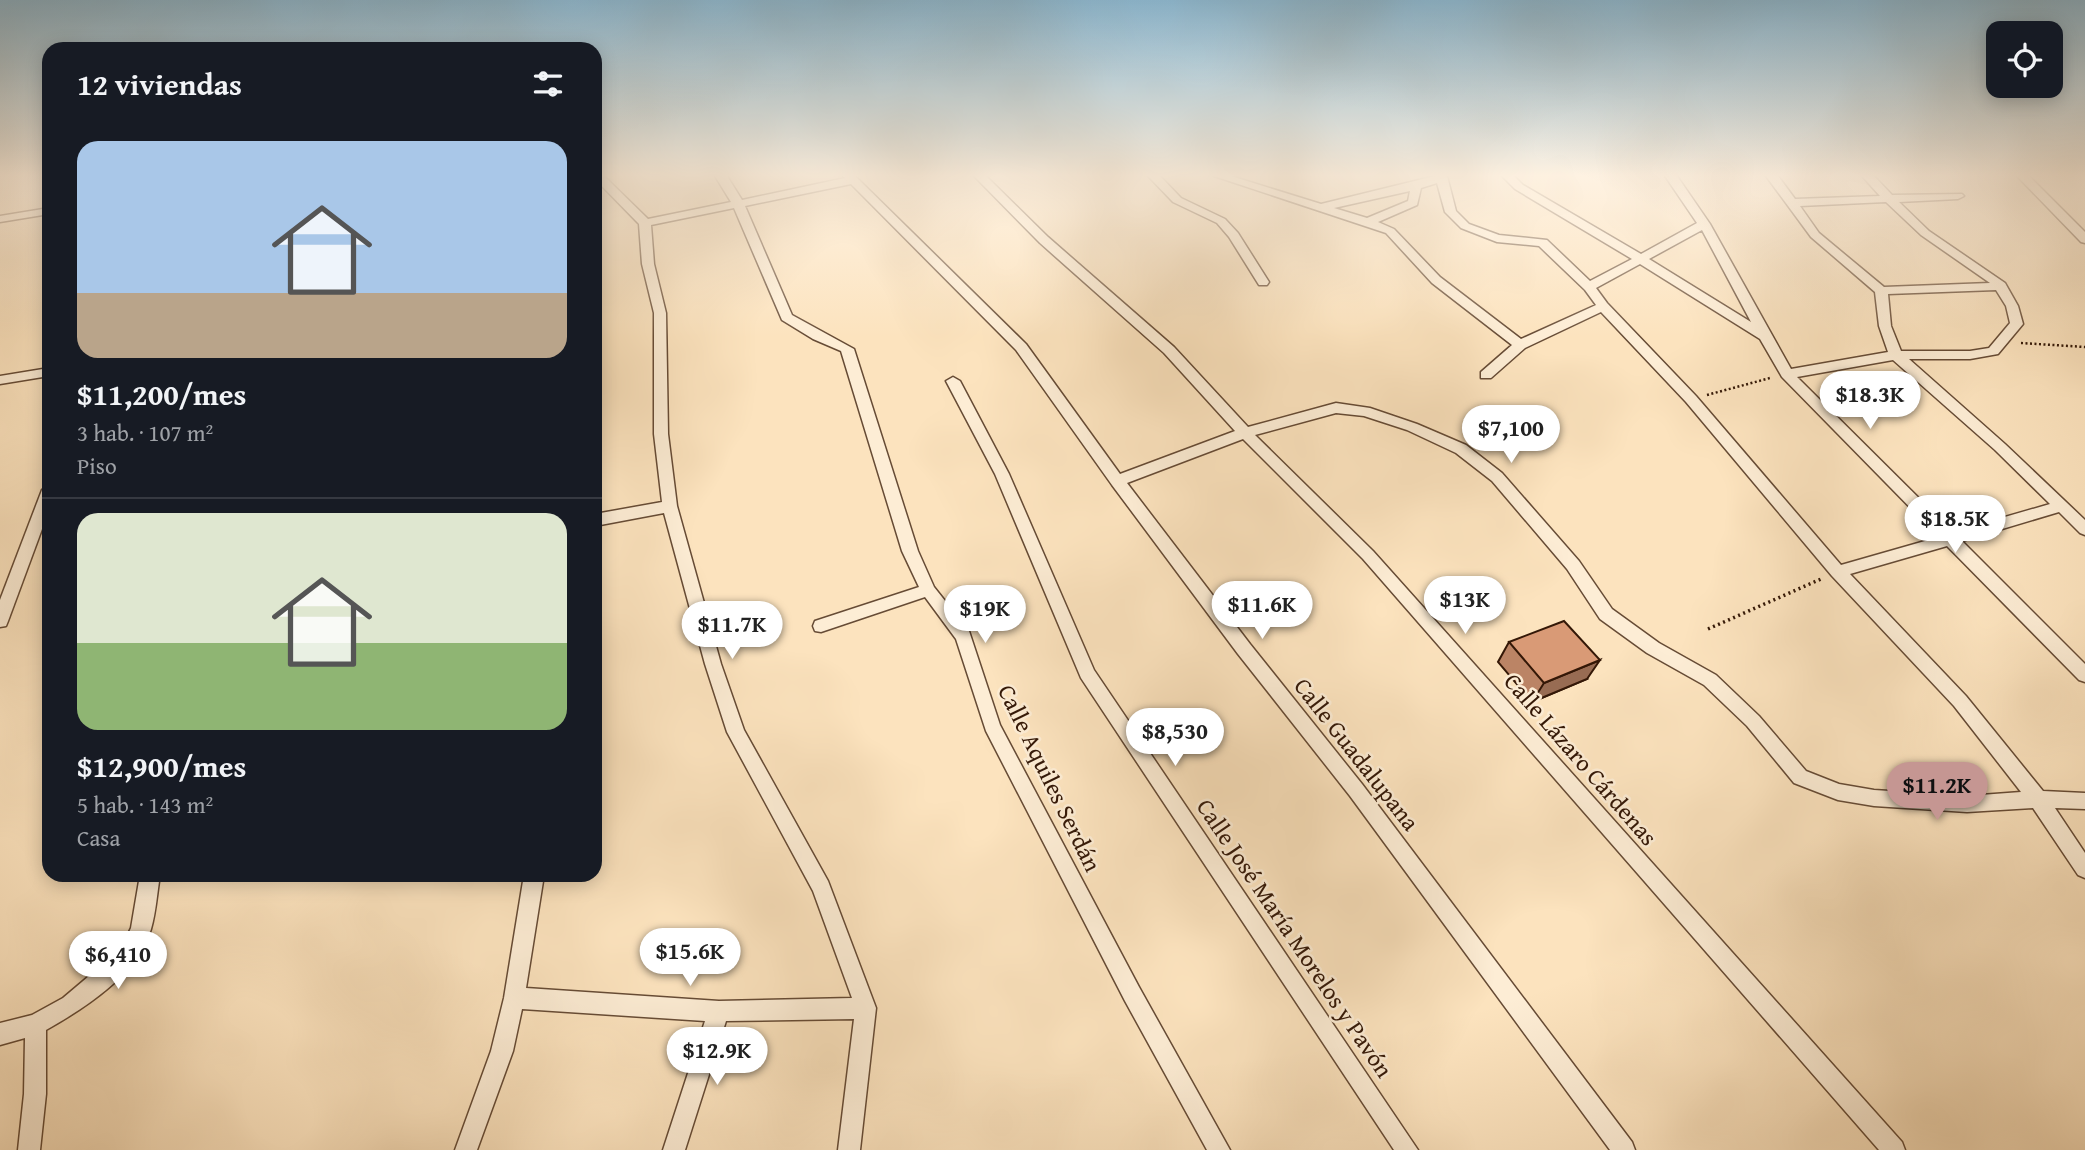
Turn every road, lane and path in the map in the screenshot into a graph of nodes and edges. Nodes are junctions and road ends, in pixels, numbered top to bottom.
1 (645, 230) edge
2 (750, 230) edge
3 (903, 230) edge
4 (1034, 230) edge
5 (1229, 230) edge
6 (1387, 230) edge
7 (1475, 230) edge
8 (1590, 230) edge
9 (1694, 230) edge
10 (1707, 230) edge
11 (1811, 230) edge
12 (1921, 230) edge
13 (1641, 260) junction
14 (1263, 282) dead end
15 (2001, 286) junction
16 (1589, 287) junction
17 (1881, 291) junction
18 (1603, 306) junction
19 (1764, 337) junction
20 (2004, 342) junction
21 (1520, 345) junction
22 (2085, 346) edge
23 (1896, 355) junction
24 (42, 373) edge
25 (1787, 374) junction
26 (1486, 375) dead end
27 (0, 380) edge
28 (953, 381) dead end
29 (1691, 399) junction
30 (1245, 433) junction
31 (1116, 481) junction
32 (670, 506) junction
33 (2062, 506) junction
34 (42, 508) edge
35 (602, 519) edge
36 (2085, 528) edge
37 (1949, 538) junction
38 (1838, 572) junction
39 (928, 590) junction
40 (4, 603) edge
41 (0, 621) edge
42 (821, 626) dead end
43 (1708, 629) dead end
44 (2085, 675) edge
45 (2038, 799) junction
46 (2085, 801) edge
47 (2085, 869) edge
48 (149, 882) edge
49 (533, 882) edge
50 (514, 998) junction
51 (866, 1008) junction
52 (719, 1010) junction
53 (36, 1024) junction
54 (0, 1034) edge
55 (29, 1150) edge
56 (467, 1150) edge
57 (674, 1150) edge
58 (849, 1150) edge
59 (1219, 1150) edge
60 (1407, 1150) edge
61 (1624, 1150) edge
62 (1894, 1150) edge

1 - 32 street
2 - 39 street, Calle Aquiles Serdán
3 - 31 street, Calle Guadalupana
4 - 30 street, Calle Lázaro Cárdenas
5 - 14 street
6 - 21 street
7 - 16 street
8 - 13 street
9 - 13 street
10 - 19 street
11 - 17 street
12 - 15 street
13 - 16 street
13 - 19 street
15 - 17 street
15 - 20 street
16 - 18 street
17 - 23 street
18 - 21 street
18 - 29 street
19 - 25 street
20 - 22 path
20 - 23 street
21 - 26 street
23 - 25 street
23 - 33 street
24 - 27 street
25 - 29 path
25 - 37 street
28 - 60 street, Calle José María Morelos y Pavón
29 - 38 street
30 - 31 street
30 - 45 street
30 - 62 street, Calle Lázaro Cárdenas
31 - 61 street, Calle Guadalupana
32 - 35 street
32 - 51 street
33 - 36 street
33 - 37 street
34 - 40 street
37 - 38 street
37 - 44 street
38 - 43 path
38 - 45 street
39 - 42 street
39 - 59 street, Calle Aquiles Serdán
40 - 41 street
45 - 46 street
45 - 47 street
48 - 53 street
49 - 50 street
50 - 52 street
50 - 56 street
51 - 52 street
51 - 58 street
52 - 57 street
53 - 54 street
53 - 55 street

